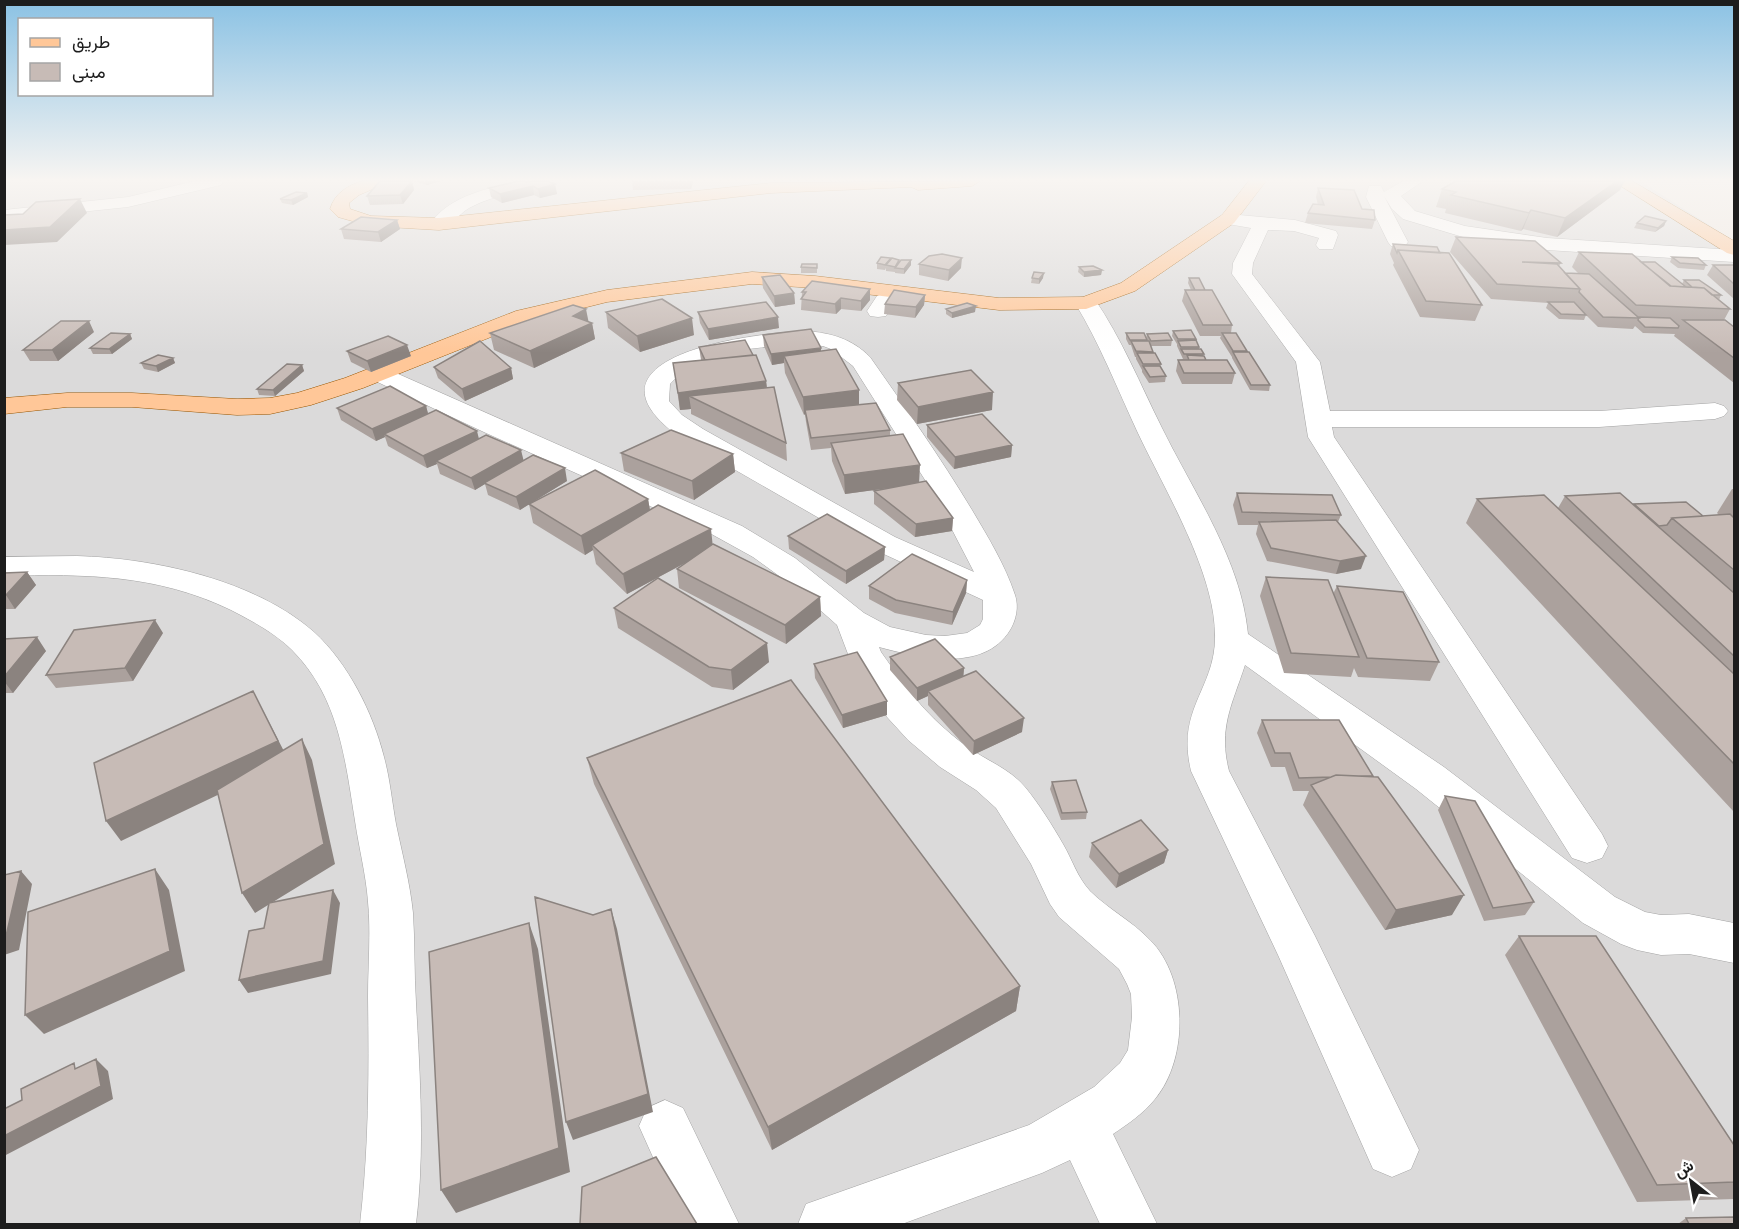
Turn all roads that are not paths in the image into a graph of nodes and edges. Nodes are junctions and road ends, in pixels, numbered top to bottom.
1 (1200, 238) edge
2 (1255, 238) edge
3 (1328, 238) edge
4 (1397, 238) edge
5 (1510, 238) edge
6 (1716, 238) edge
7 (1398, 242) edge
8 (1326, 245) dead end
9 (1493, 249) edge
10 (1734, 249) edge
11 (1734, 256) edge
12 (1734, 264) edge
13 (897, 293) junction
14 (1086, 303) junction
15 (878, 311) dead end
16 (379, 374) junction
17 (4, 406) edge
18 (1715, 411) dead end
19 (1317, 419) junction
20 (4, 567) edge
21 (999, 595) junction
22 (851, 619) junction
23 (1232, 639) junction
24 (1587, 846) dead end
25 (1734, 943) edge
26 (1081, 1125) junction
27 (665, 1126) dead end
28 (1392, 1150) dead end
29 (388, 1224) edge
30 (711, 1224) edge
31 (826, 1224) edge
32 (1129, 1224) edge

1 - 14 main road
2 - 19 street
3 - 8 street
4 - 7 street
5 - 11 street
6 - 10 main road
9 - 12 street
13 - 14 main road
13 - 15 street
13 - 16 main road
14 - 23 street
16 - 17 main road
16 - 22 street
18 - 19 street
19 - 24 street
20 - 29 street
21 - 21 street
21 - 22 street
22 - 26 street
23 - 25 street
23 - 28 street
26 - 31 street
26 - 32 street
27 - 30 street

